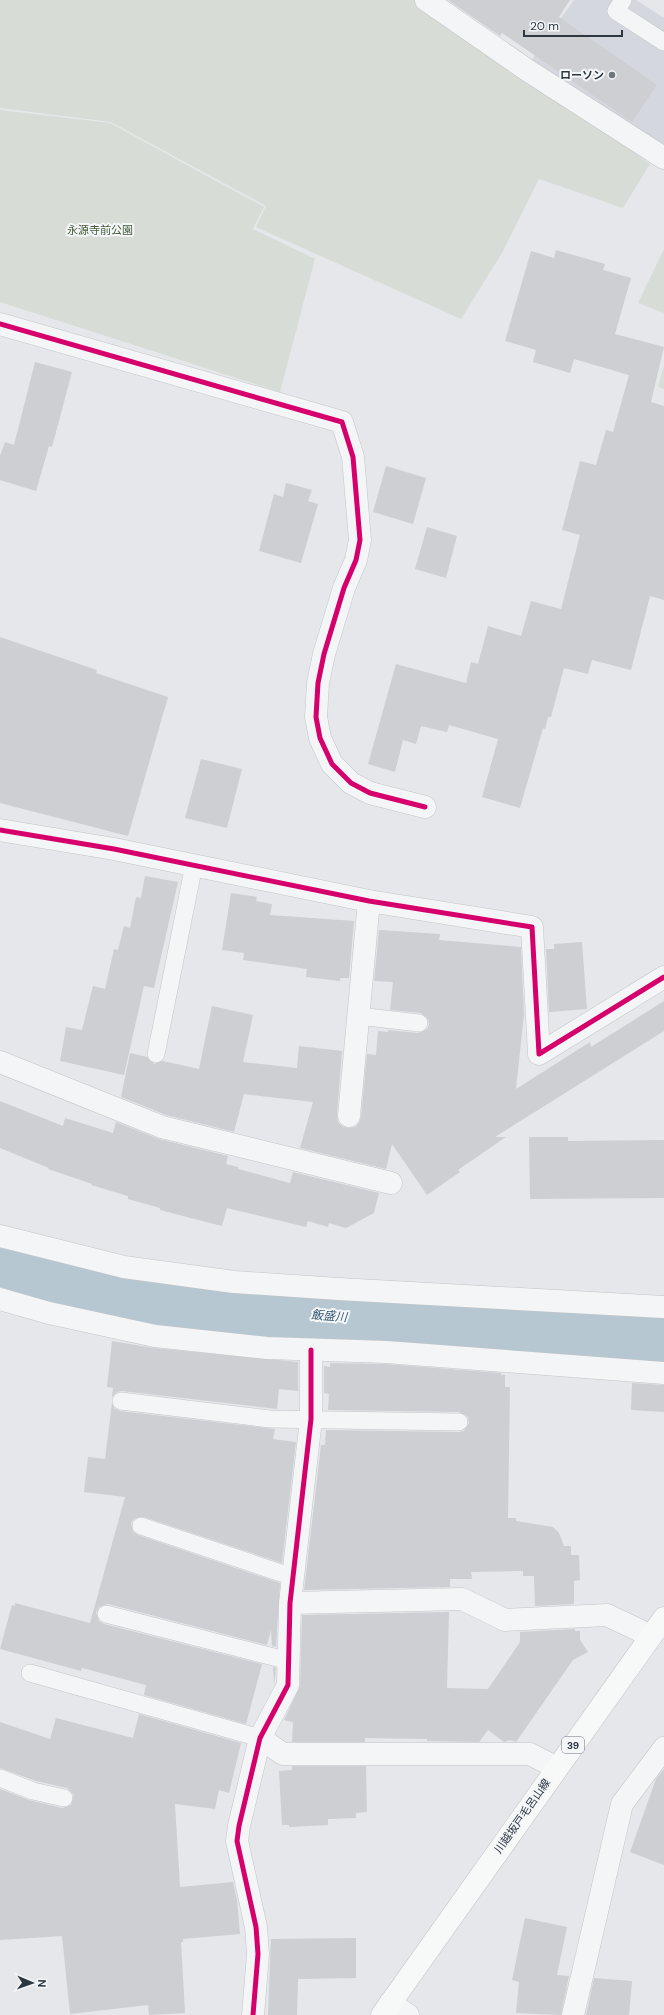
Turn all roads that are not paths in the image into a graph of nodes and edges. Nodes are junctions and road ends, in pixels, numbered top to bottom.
1 (426, 0) edge
2 (624, 0) edge
3 (664, 42) edge
4 (664, 158) edge
5 (0, 324) edge
6 (425, 807) dead end
7 (0, 830) edge
8 (194, 865) junction
9 (369, 902) junction
10 (664, 977) edge
11 (358, 1016) junction
12 (419, 1022) dead end
13 (156, 1054) dead end
14 (0, 1062) edge
15 (349, 1116) dead end
16 (391, 1183) dead end
17 (0, 1236) edge
18 (0, 1299) edge
19 (664, 1307) edge
20 (311, 1350) junction
21 (664, 1373) edge
22 (120, 1401) dead end
23 (311, 1420) junction
24 (459, 1422) dead end
25 (141, 1526) dead end
26 (293, 1577) junction
27 (290, 1603) junction
28 (106, 1614) dead end
29 (664, 1618) edge
30 (651, 1636) junction
31 (289, 1661) junction
32 (30, 1673) dead end
33 (260, 1738) junction
34 (664, 1748) edge
35 (557, 1768) junction
36 (0, 1778) edge
37 (64, 1798) dead end
38 (393, 2011) edge
39 (253, 2015) edge
40 (573, 2015) edge

1 - 4 street
2 - 3 lane
5 - 6 street
7 - 8 street
8 - 9 street
8 - 13 lane
9 - 10 street
9 - 11 street
11 - 12 lane
11 - 15 street
14 - 16 street
17 - 19 street
18 - 20 street
20 - 21 street
20 - 23 street
22 - 23 lane
23 - 24 lane
23 - 26 street
25 - 26 lane
26 - 27 street
27 - 30 street
27 - 31 street
28 - 31 lane
29 - 30 main road, 川越坂戸毛呂山線 / 39
30 - 35 main road, 川越坂戸毛呂山線 / 39
31 - 33 street
32 - 33 lane
33 - 35 street
33 - 39 street
34 - 40 street
35 - 38 main road, 川越坂戸毛呂山線 / 39
36 - 37 lane

